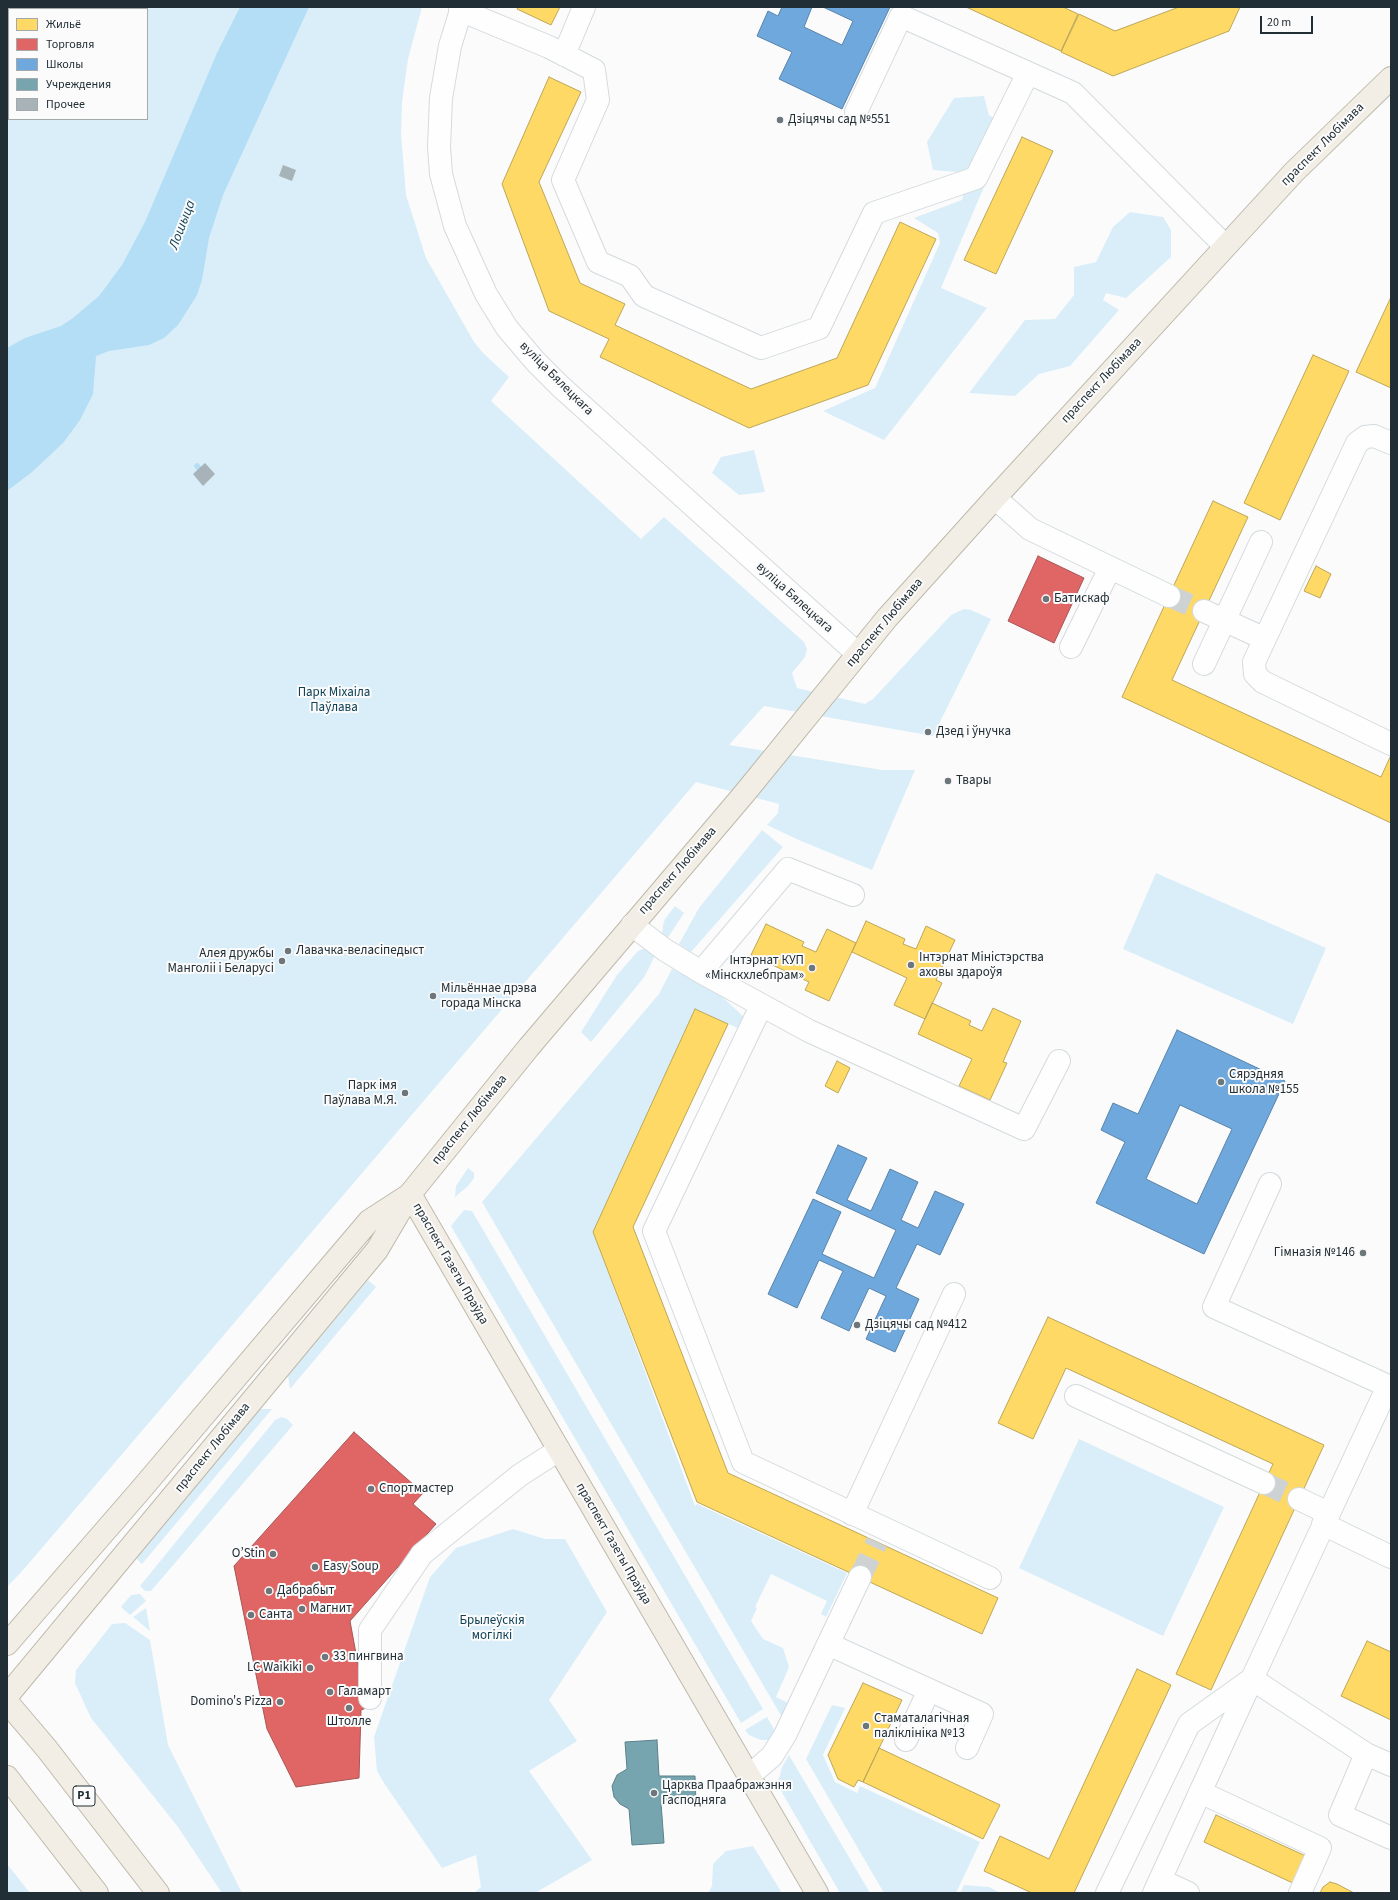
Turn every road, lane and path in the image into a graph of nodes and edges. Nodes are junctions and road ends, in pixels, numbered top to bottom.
1 (584, 7) edge
2 (461, 9) edge
3 (564, 55) junction
4 (1028, 73) junction
5 (1391, 78) edge
6 (856, 112) dead end
7 (1225, 246) junction
8 (1391, 443) edge
9 (995, 498) junction
10 (1261, 542) dead end
11 (1110, 568) junction
12 (1169, 596) tunnel mouth
13 (1204, 611) tunnel mouth
14 (1224, 621) junction
15 (1263, 638) junction
16 (1071, 647) dead end
17 (858, 654) junction
18 (1204, 664) dead end
19 (1391, 744) edge
20 (853, 895) dead end
21 (632, 925) junction
22 (701, 972) junction
23 (760, 1006) junction
24 (1059, 1061) dead end
25 (1270, 1184) dead end
26 (410, 1194) junction
27 (954, 1294) dead end
28 (1076, 1396) dead end
29 (559, 1450) junction
30 (1264, 1483) tunnel mouth
31 (1299, 1499) tunnel mouth
32 (852, 1514) junction
33 (1325, 1518) junction
34 (1391, 1557) edge
35 (860, 1577) tunnel mouth
36 (990, 1578) dead end
37 (7, 1644) edge
38 (828, 1644) junction
39 (1252, 1679) junction
40 (929, 1690) junction
41 (7, 1696) edge
42 (370, 1698) dead end
43 (7, 1702) edge
44 (906, 1740) dead end
45 (967, 1748) dead end
46 (1366, 1754) junction
47 (1391, 1765) edge
48 (749, 1776) junction
49 (7, 1777) edge
50 (1200, 1792) junction
51 (1391, 1838) edge
52 (1157, 1886) edge
53 (97, 1893) edge
54 (158, 1893) edge
55 (817, 1893) edge
56 (1107, 1893) edge
57 (1188, 1893) edge
58 (1300, 1893) edge

1 - 3 street
2 - 3 street
2 - 17 street, вуліца Бялецкага
3 - 4 street
4 - 6 street
4 - 7 street
5 - 7 main road, праспект Любімава
7 - 9 main road, праспект Любімава
8 - 15 street
9 - 11 street
9 - 17 main road, праспект Любімава
10 - 14 street
11 - 12 street
11 - 16 street
13 - 14 street
14 - 15 street
14 - 18 street
15 - 19 street
17 - 21 main road, праспект Любімава
20 - 22 street
21 - 22 street
21 - 26 main road, праспект Любімава
22 - 23 street
23 - 24 street
23 - 32 street
25 - 33 street
26 - 29 main road, праспект Газеты Праўда
26 - 37 main road, праспект Любімава
26 - 41 main road, праспект Любімава
27 - 32 street
28 - 30 street
29 - 42 street
29 - 48 main road, праспект Газеты Праўда
31 - 33 street
32 - 36 street
33 - 34 street
33 - 39 street
35 - 38 street
38 - 40 street
38 - 48 street
39 - 46 street
39 - 50 street
39 - 56 street
40 - 44 street
40 - 45 street
43 - 54 main road, Р1
46 - 47 street
46 - 51 street
48 - 55 main road, праспект Газеты Праўда
49 - 53 main road
50 - 52 street
50 - 58 street
52 - 57 street

